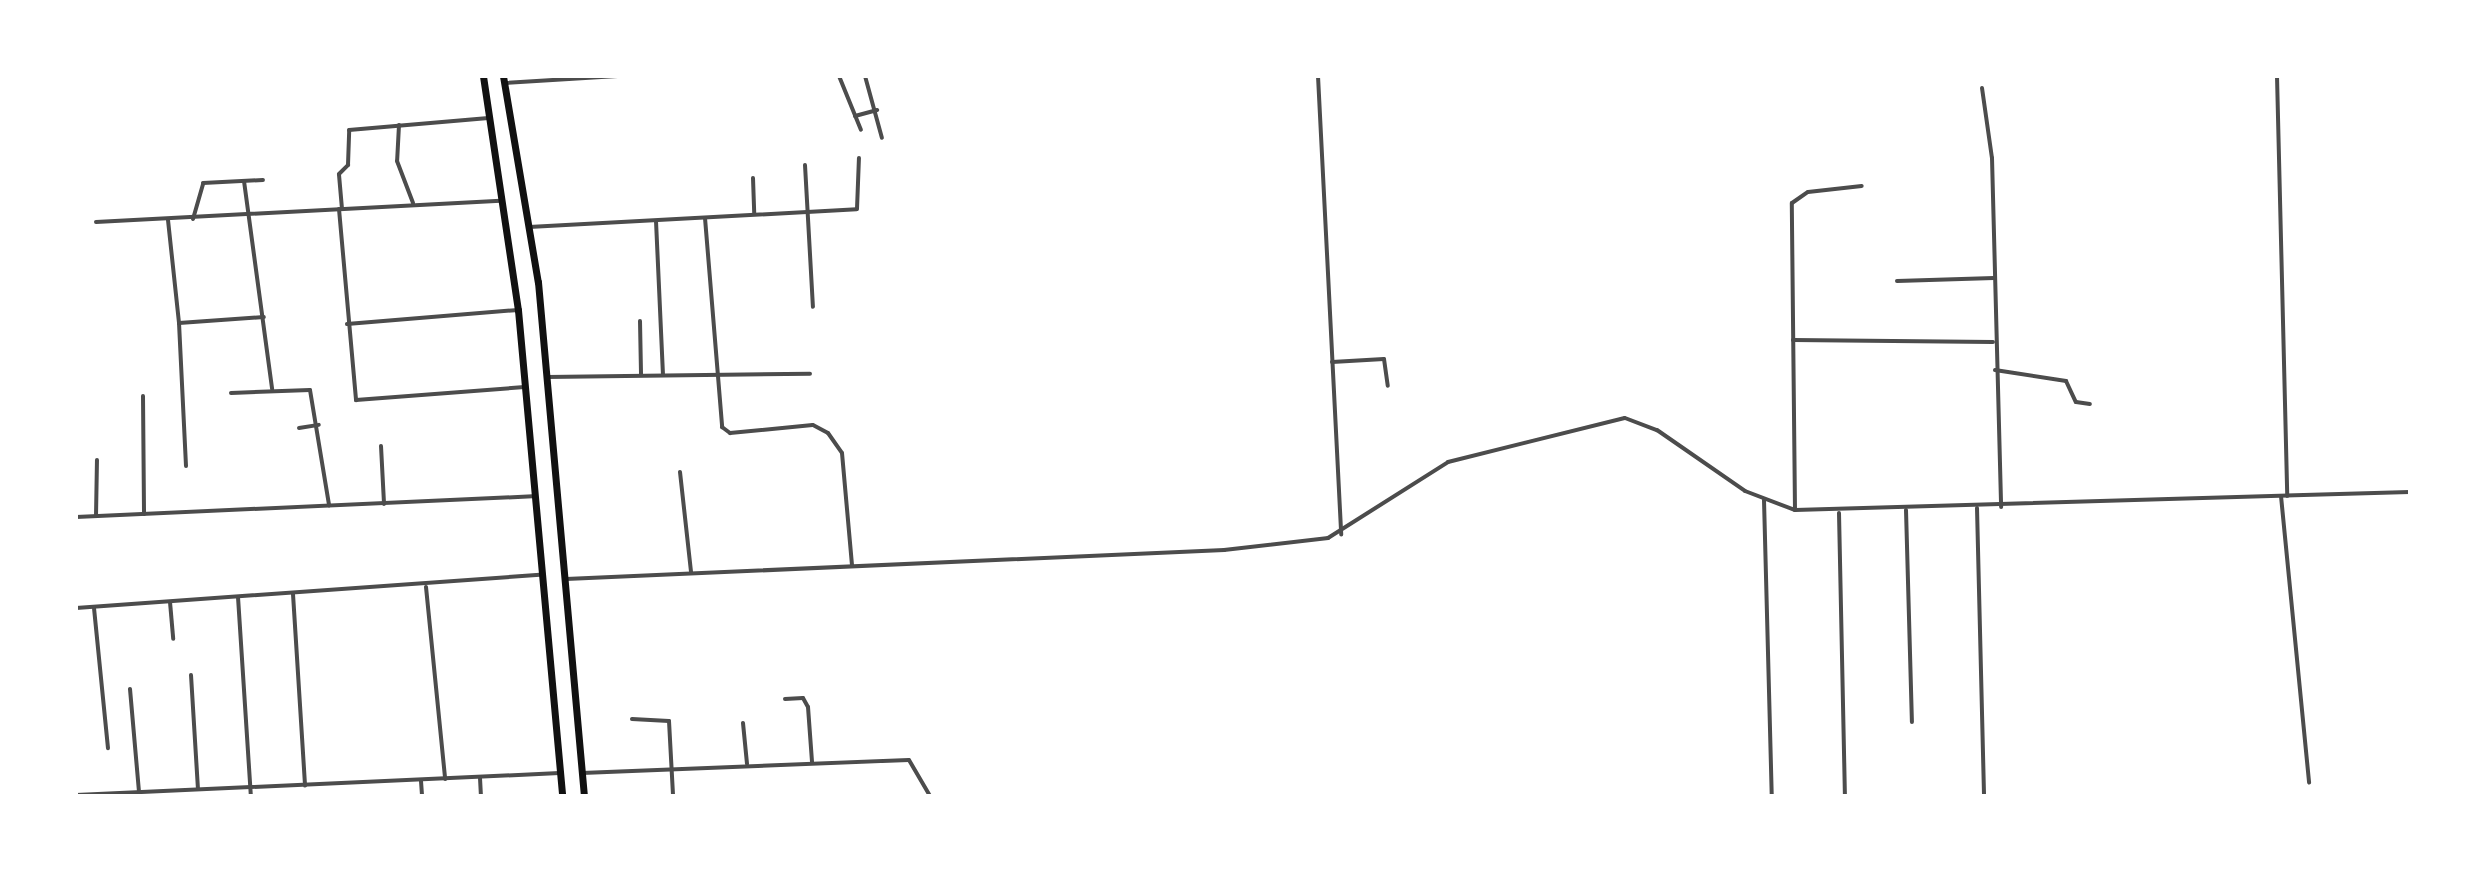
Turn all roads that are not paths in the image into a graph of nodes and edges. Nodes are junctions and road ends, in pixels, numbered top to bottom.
1 (483, 76) edge
2 (618, 76) edge
3 (839, 76) edge
4 (865, 76) edge
5 (1318, 76) edge
6 (2277, 76) edge
7 (504, 80) edge
8 (1982, 88) dead end
9 (877, 110) junction
10 (855, 116) junction
11 (490, 118) junction
12 (399, 124) junction
13 (861, 130) dead end
14 (882, 138) dead end
15 (859, 158) dead end
16 (805, 165) dead end
17 (753, 178) dead end
18 (263, 180) dead end
19 (244, 181) junction
20 (1862, 186) dead end
21 (503, 200) junction
22 (413, 203) junction
23 (341, 209) junction
24 (806, 213) junction
25 (754, 214) junction
26 (249, 216) junction
27 (705, 218) junction
28 (193, 219) junction
29 (168, 220) junction
30 (656, 220) junction
31 (96, 222) dead end
32 (529, 227) junction
33 (1994, 278) junction
34 (1897, 281) dead end
35 (813, 307) dead end
36 (518, 310) junction
37 (264, 317) junction
38 (640, 321) dead end
39 (179, 323) junction
40 (347, 324) junction
41 (1793, 340) junction
42 (1993, 342) junction
43 (1332, 362) junction
44 (1995, 370) junction
45 (717, 373) junction
46 (641, 374) junction
47 (663, 374) junction
48 (810, 374) dead end
49 (547, 377) junction
50 (1388, 386) dead end
51 (524, 387) junction
52 (272, 389) junction
53 (231, 393) dead end
54 (143, 396) dead end
55 (2090, 404) dead end
56 (319, 425) junction
57 (299, 428) dead end
58 (381, 446) dead end
59 (97, 460) dead end
60 (186, 466) dead end
61 (680, 472) dead end
62 (2410, 492) edge
63 (533, 496) junction
64 (2284, 496) junction
65 (1764, 500) junction
66 (384, 504) junction
67 (329, 506) junction
68 (2001, 507) junction
69 (1977, 508) junction
70 (1795, 510) junction
71 (1906, 510) junction
72 (1839, 513) junction
73 (144, 514) junction
74 (96, 516) junction
75 (76, 517) edge
76 (1341, 534) junction
77 (852, 566) junction
78 (691, 573) junction
79 (543, 575) junction
80 (564, 579) junction
81 (426, 587) junction
82 (293, 594) junction
83 (238, 597) junction
84 (170, 602) junction
85 (76, 608) edge
86 (94, 608) junction
87 (173, 639) dead end
88 (191, 675) dead end
89 (130, 689) dead end
90 (785, 699) dead end
91 (632, 719) dead end
92 (1912, 722) dead end
93 (743, 723) dead end
94 (108, 748) dead end
95 (812, 762) junction
96 (747, 764) junction
97 (672, 768) junction
98 (560, 773) junction
99 (582, 773) junction
100 (480, 778) junction
101 (445, 780) junction
102 (421, 781) junction
103 (2309, 783) dead end
104 (305, 786) junction
105 (250, 788) junction
106 (198, 789) junction
107 (139, 791) junction
108 (76, 795) edge
109 (86, 795) edge
110 (251, 796) edge
111 (422, 796) edge
112 (481, 796) edge
113 (562, 796) edge
114 (584, 796) edge
115 (673, 796) edge
116 (930, 796) edge
117 (1772, 796) edge
118 (1845, 796) edge
119 (1984, 796) edge

1 - 11 highway
2 - 7 street
3 - 10 street
4 - 9 street
5 - 43 street
6 - 64 street
7 - 32 highway
8 - 33 street
9 - 10 street
9 - 14 street
10 - 13 street
11 - 12 street
11 - 21 highway
12 - 22 street
12 - 23 street
15 - 24 street
16 - 24 street
17 - 25 street
18 - 19 street
19 - 26 street
19 - 28 street
20 - 41 street
21 - 22 street
21 - 36 highway
22 - 23 street
23 - 26 street
23 - 40 street
24 - 25 street
24 - 35 street
25 - 27 street
26 - 28 street
26 - 37 street
27 - 30 street
27 - 45 street
28 - 29 street
29 - 31 street
29 - 39 street
30 - 32 street
30 - 47 street
32 - 49 highway
33 - 34 street
33 - 42 street
36 - 40 street
36 - 51 highway
37 - 39 street
37 - 52 street
38 - 46 street
39 - 60 street
40 - 51 street
41 - 42 street
41 - 70 street
42 - 44 street
43 - 50 street
43 - 76 street
44 - 55 street
44 - 68 street
45 - 47 street
45 - 48 street
45 - 77 street
46 - 47 street
46 - 49 street
49 - 80 highway
51 - 63 highway
52 - 53 street
52 - 56 street
54 - 73 street
56 - 57 street
56 - 67 street
58 - 66 street
59 - 74 street
61 - 78 street
62 - 64 street
63 - 66 street
63 - 79 highway
64 - 68 street
64 - 103 street
65 - 70 street
65 - 76 street
65 - 117 street
66 - 67 street
67 - 73 street
68 - 69 street
69 - 71 street
69 - 119 street
70 - 72 street
71 - 72 street
71 - 92 street
72 - 118 street
73 - 74 street
74 - 75 street
76 - 77 street
77 - 78 street
78 - 80 street
79 - 81 street
79 - 98 highway
80 - 99 highway
81 - 82 street
81 - 101 street
82 - 83 street
82 - 104 street
83 - 84 street
83 - 105 street
84 - 86 street
84 - 87 street
85 - 86 street
86 - 94 street
88 - 106 street
89 - 107 street
90 - 95 street
91 - 97 street
93 - 96 street
95 - 96 street
95 - 116 street
96 - 97 street
97 - 99 street
97 - 115 street
98 - 100 street
98 - 113 highway
99 - 114 highway
100 - 101 street
100 - 112 street
101 - 102 street
102 - 104 street
102 - 111 street
104 - 105 street
105 - 106 street
105 - 110 street
106 - 107 street
107 - 109 street
108 - 109 street

